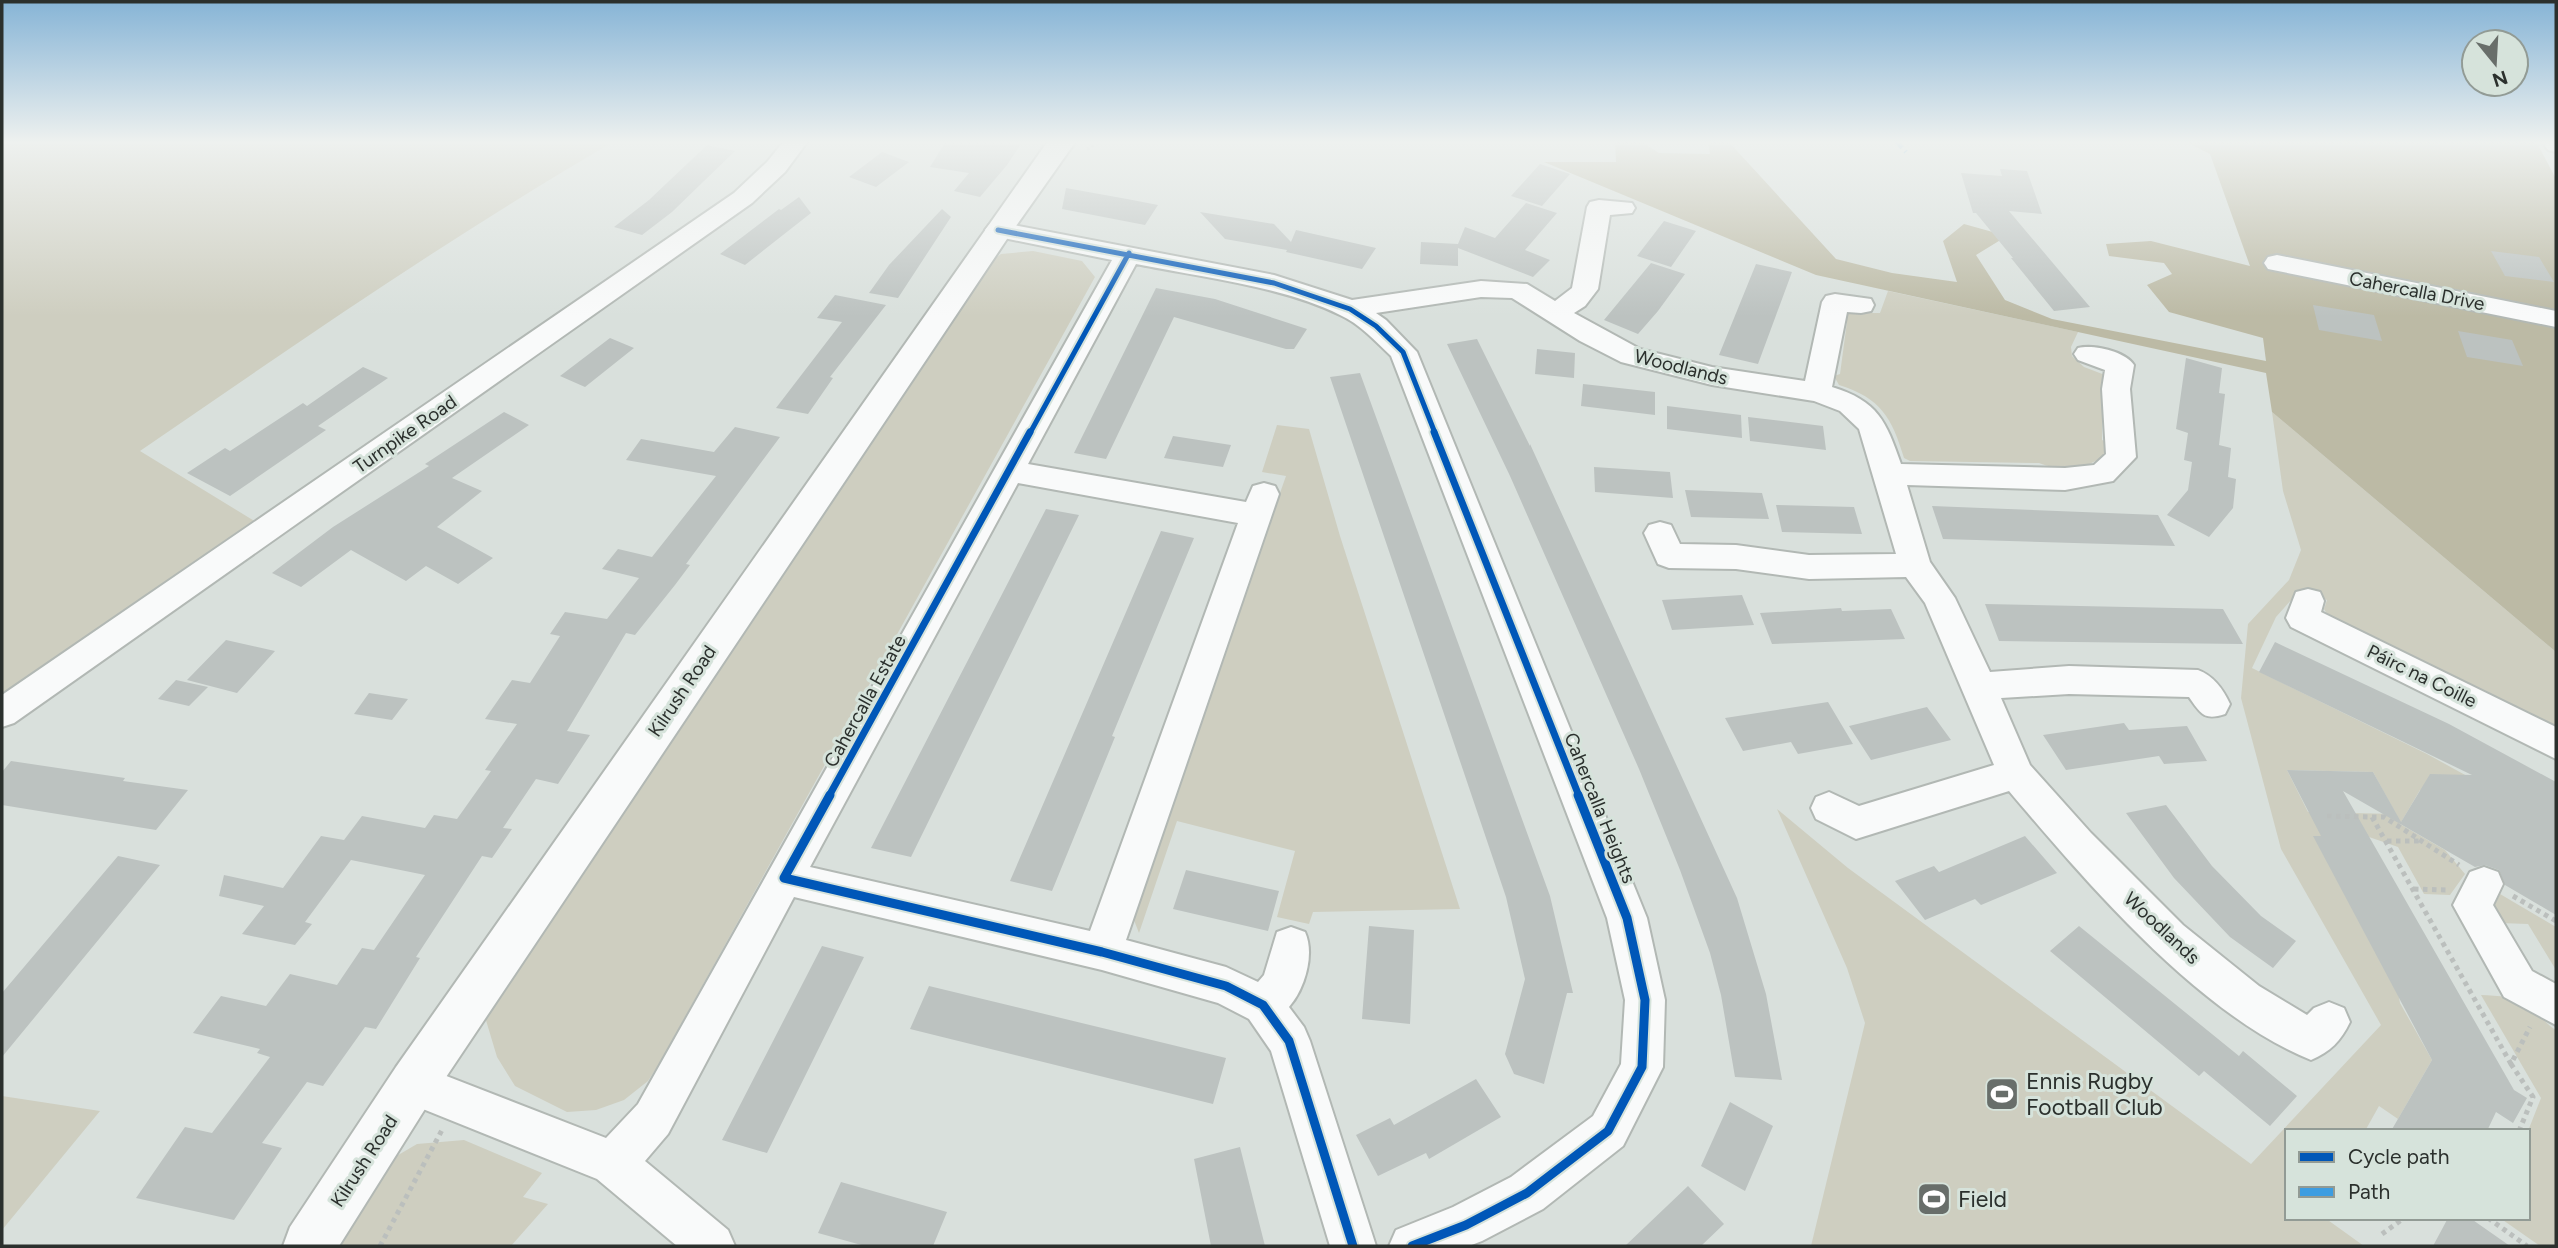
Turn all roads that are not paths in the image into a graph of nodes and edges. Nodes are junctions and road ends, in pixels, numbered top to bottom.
1 (740, 199) edge
2 (1020, 199) edge
3 (1623, 208) dead end
4 (998, 230) junction
5 (1129, 253) junction
6 (2277, 263) dead end
7 (1861, 305) dead end
8 (1350, 309) junction
9 (1555, 313) junction
10 (2556, 319) edge
11 (2088, 354) dead end
12 (1817, 392) junction
13 (1011, 471) junction
14 (1889, 474) junction
15 (1660, 533) dead end
16 (1915, 565) junction
17 (2308, 601) dead end
18 (1979, 686) junction
19 (2213, 704) dead end
20 (2, 713) edge
21 (2556, 744) edge
22 (2016, 774) junction
23 (1829, 808) dead end
24 (2473, 876) road end
25 (785, 878) junction
26 (1291, 945) dead end
27 (1102, 952) junction
28 (2550, 1003) edge
29 (1263, 1005) junction
30 (2329, 1022) dead end
31 (413, 1084) junction
32 (613, 1163) junction
33 (309, 1246) edge
34 (712, 1246) edge
35 (1353, 1246) edge
36 (1412, 1246) edge

1 - 20 street, Turnpike Road
2 - 4 main road, Kilrush Road
3 - 9 street
4 - 5 street
4 - 31 main road, Kilrush Road
5 - 8 street
5 - 13 street, Cahercalla Estate
6 - 10 street, Cahercalla Drive
7 - 12 street
8 - 9 street, Woodlands
8 - 36 street, Cahercalla Heights
9 - 12 street, Woodlands
11 - 14 street
12 - 14 street, Woodlands
13 - 25 street, Cahercalla Estate
13 - 27 street
14 - 16 street, Woodlands
15 - 16 street
16 - 18 street, Woodlands
17 - 21 street, Páirc na Coille
18 - 19 street
18 - 22 street, Woodlands
22 - 23 street
22 - 30 street, Woodlands
24 - 28 street
25 - 27 street
25 - 32 street, Cahercalla Estate
26 - 29 street
27 - 29 street
29 - 35 street
31 - 32 street
31 - 33 main road, Kilrush Road
32 - 34 street

